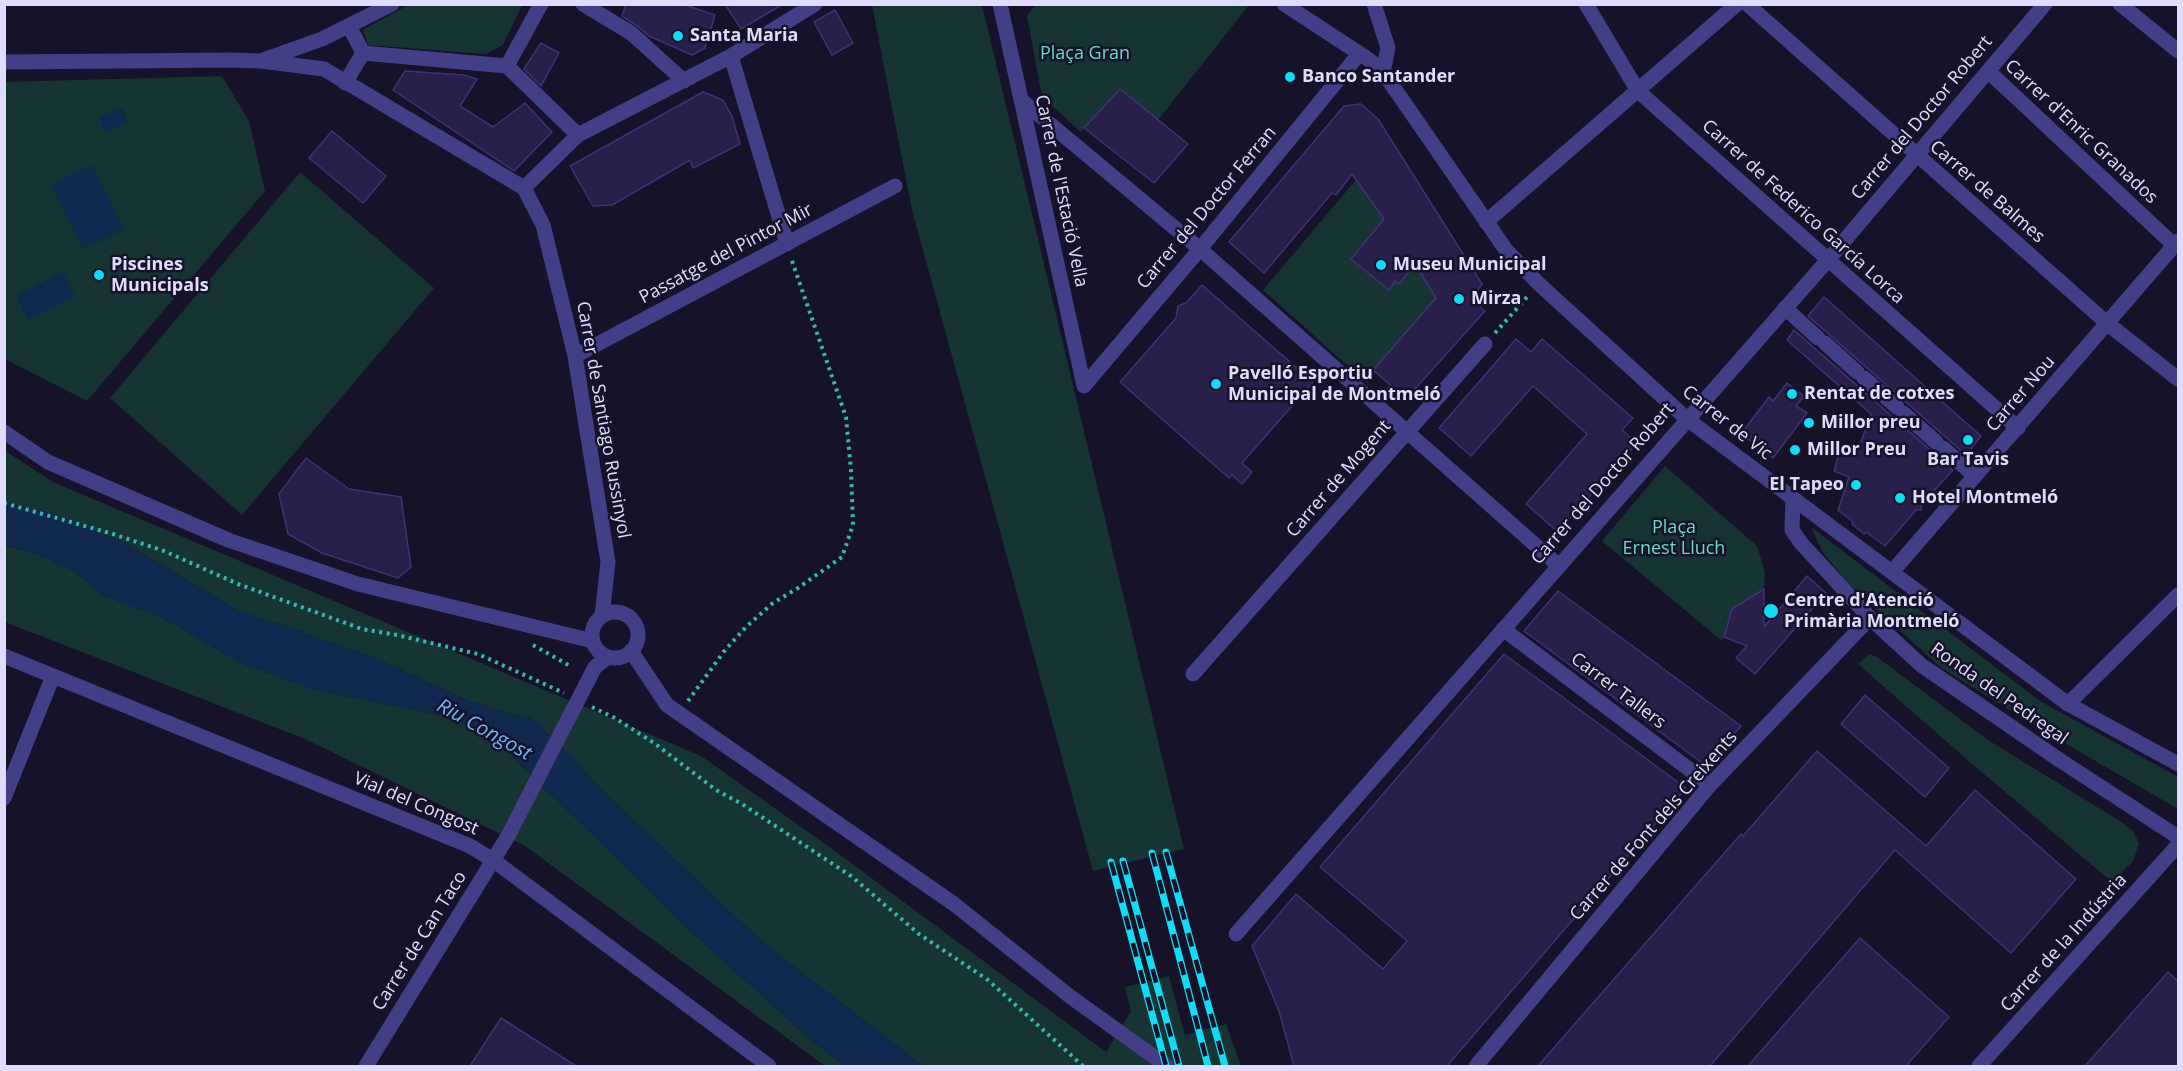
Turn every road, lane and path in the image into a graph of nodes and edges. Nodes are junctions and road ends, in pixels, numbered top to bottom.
1 (392, 4) edge
2 (541, 4) edge
3 (583, 4) edge
4 (815, 4) edge
5 (1000, 4) edge
6 (1284, 4) edge
7 (1374, 4) edge
8 (1586, 4) edge
9 (1737, 4) edge
10 (1748, 4) edge
11 (2045, 4) edge
12 (2120, 4) edge
13 (349, 26) junction
14 (322, 39) junction
15 (2178, 51) edge
16 (363, 53) junction
17 (1359, 54) junction
18 (731, 56) junction
19 (261, 61) junction
20 (4, 62) edge
21 (507, 66) junction
22 (324, 69) junction
23 (1988, 71) junction
24 (1383, 72) junction
25 (684, 81) junction
26 (345, 83) junction
27 (1638, 91) junction
28 (1022, 100) junction
29 (578, 135) junction
30 (1916, 155) junction
31 (895, 186) dead end
32 (524, 188) junction
33 (1486, 222) junction
34 (2177, 243) edge
35 (787, 244) junction
36 (1200, 249) junction
37 (1827, 261) junction
38 (1539, 284) junction
39 (1785, 308) junction
40 (2108, 324) junction
41 (1485, 344) joint
42 (575, 356) junction
43 (2178, 379) edge
44 (1084, 386) joint
45 (1686, 419) junction
46 (2018, 428) junction
47 (4, 432) edge
48 (1407, 432) junction
49 (1975, 476) junction
50 (1793, 498) junction
51 (1558, 565) junction
52 (1892, 572) junction
53 (2178, 596) edge
54 (602, 616) junction
55 (1870, 618) junction
56 (1503, 629) junction
57 (593, 641) junction
58 (535, 646) dead end
59 (631, 651) junction
60 (4, 656) edge
61 (608, 657) junction
62 (572, 667) dead end
63 (1193, 674) dead end
64 (53, 676) junction
65 (2068, 704) junction
66 (679, 713) junction
67 (2178, 764) edge
68 (1710, 785) junction
69 (4, 798) edge
70 (2178, 837) edge
71 (2178, 845) edge
72 (493, 860) junction
73 (1236, 934) dead end
74 (366, 1066) edge
75 (769, 1066) edge
76 (1167, 1066) edge
77 (1476, 1066) edge
78 (1979, 1066) edge

1 - 13 street
2 - 21 street
3 - 25 street
4 - 18 street
5 - 28 street, Carrer de l'Estació Vella
6 - 17 street, Carrer de Vic
7 - 24 street
8 - 27 street, Carrer de Federico García Lorca
9 - 27 street
10 - 30 street, Carrer de Balmes
11 - 23 street, Carrer del Doctor Robert
12 - 15 street
13 - 14 street
13 - 16 street
14 - 19 street
14 - 22 street
16 - 21 street
16 - 26 street
17 - 24 street, Carrer de Vic
17 - 36 street, Carrer del Doctor Ferran
18 - 25 street
18 - 35 street
19 - 20 street
19 - 22 street
21 - 29 street
22 - 26 street
23 - 30 street, Carrer del Doctor Robert
23 - 34 street, Carrer d'Enric Granados
24 - 33 street, Carrer de Vic
25 - 29 street
26 - 32 street
27 - 33 street
27 - 37 street, Carrer de Federico García Lorca
28 - 36 street
28 - 44 street, Carrer de l'Estació Vella
29 - 32 street
30 - 37 street, Carrer del Doctor Robert
30 - 40 street, Carrer de Balmes
31 - 35 street, Passatge del Pintor Mir
32 - 42 street, Carrer de Santiago Russinyol
33 - 38 street, Carrer de Vic
34 - 40 street, Carrer Nou
35 - 42 street, Passatge del Pintor Mir
35 - 66 path
36 - 44 street, Carrer del Doctor Ferran
36 - 48 street
37 - 39 street, Carrer del Doctor Robert
37 - 46 street, Carrer de Federico García Lorca
38 - 41 path
38 - 45 street, Carrer de Vic
39 - 45 street, Carrer del Doctor Robert
39 - 49 street
40 - 43 street, Carrer de Balmes
40 - 46 street, Carrer Nou
41 - 48 street, Carrer de Mogent
42 - 54 street, Carrer de Santiago Russinyol
45 - 50 street, Carrer de Vic
45 - 51 street, Carrer del Doctor Robert
46 - 49 street, Carrer Nou
47 - 57 street
48 - 51 street
48 - 63 street, Carrer de Mogent
49 - 52 street, Carrer Nou
50 - 52 street, Carrer de Vic
50 - 55 street, Ronda del Pedregal
51 - 56 street, Carrer del Doctor Robert
52 - 65 street, Carrer de Vic
53 - 65 street
54 - 57 street
54 - 59 street
55 - 68 street, Carrer de Font dels Creixents
55 - 70 street, Ronda del Pedregal
56 - 68 street, Carrer Tallers
56 - 73 street, Carrer del Doctor Robert
57 - 61 street
58 - 62 path
59 - 61 street
59 - 66 street
60 - 64 street, Vial del Congost
61 - 72 street, Carrer de Can Taco
64 - 69 street
64 - 72 street, Vial del Congost
65 - 67 street, Carrer de Vic
66 - 76 street
68 - 77 street, Carrer de Font dels Creixents
71 - 78 street, Carrer de la Indústria
72 - 74 street, Carrer de Can Taco
72 - 75 street, Vial del Congost

